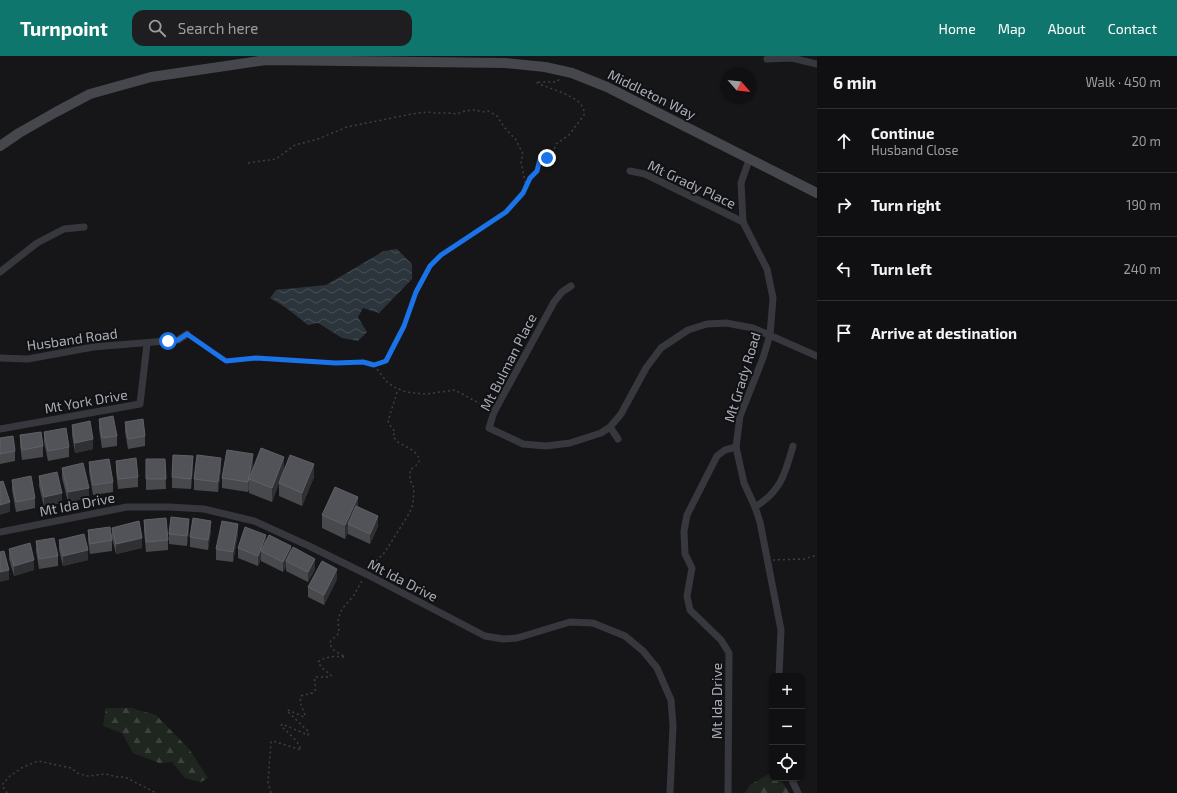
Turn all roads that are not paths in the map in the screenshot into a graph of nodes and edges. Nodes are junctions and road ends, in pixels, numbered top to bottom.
1 (767, 59) dead end
2 (817, 64) edge
3 (0, 146) edge
4 (749, 160) junction
5 (630, 171) dead end
6 (817, 194) edge
7 (743, 222) junction
8 (84, 227) dead end
9 (0, 272) edge
10 (571, 286) dead end
11 (187, 334) road end
12 (770, 334) junction
13 (147, 344) junction
14 (817, 356) edge
15 (0, 358) edge
16 (610, 427) junction
17 (0, 429) edge
18 (618, 439) dead end
19 (793, 446) dead end
20 (736, 447) junction
21 (755, 506) junction
22 (0, 532) edge
23 (779, 673) edge
24 (792, 781) edge
25 (670, 793) edge
26 (728, 793) edge
27 (798, 793) edge

1 - 2 street
3 - 4 street, Middleton Way
4 - 6 street, Middleton Way
4 - 7 street, Mt Grady Road
5 - 7 street, Mt Grady Place
7 - 12 street, Mt Grady Road
8 - 9 street
10 - 16 street, Mt Bulman Place
11 - 13 street, Husband Road
12 - 14 street, Mt Bulman Place
12 - 16 street, Mt Bulman Place
12 - 20 street, Mt Grady Road
13 - 15 street, Husband Road
13 - 17 street, Mt York Drive
16 - 18 street
19 - 21 street
20 - 21 street, Mt Grady Road
20 - 26 street, Mt Ida Drive
21 - 23 street, Mt Grady Road
22 - 25 street, Mt Ida Drive
24 - 27 street

